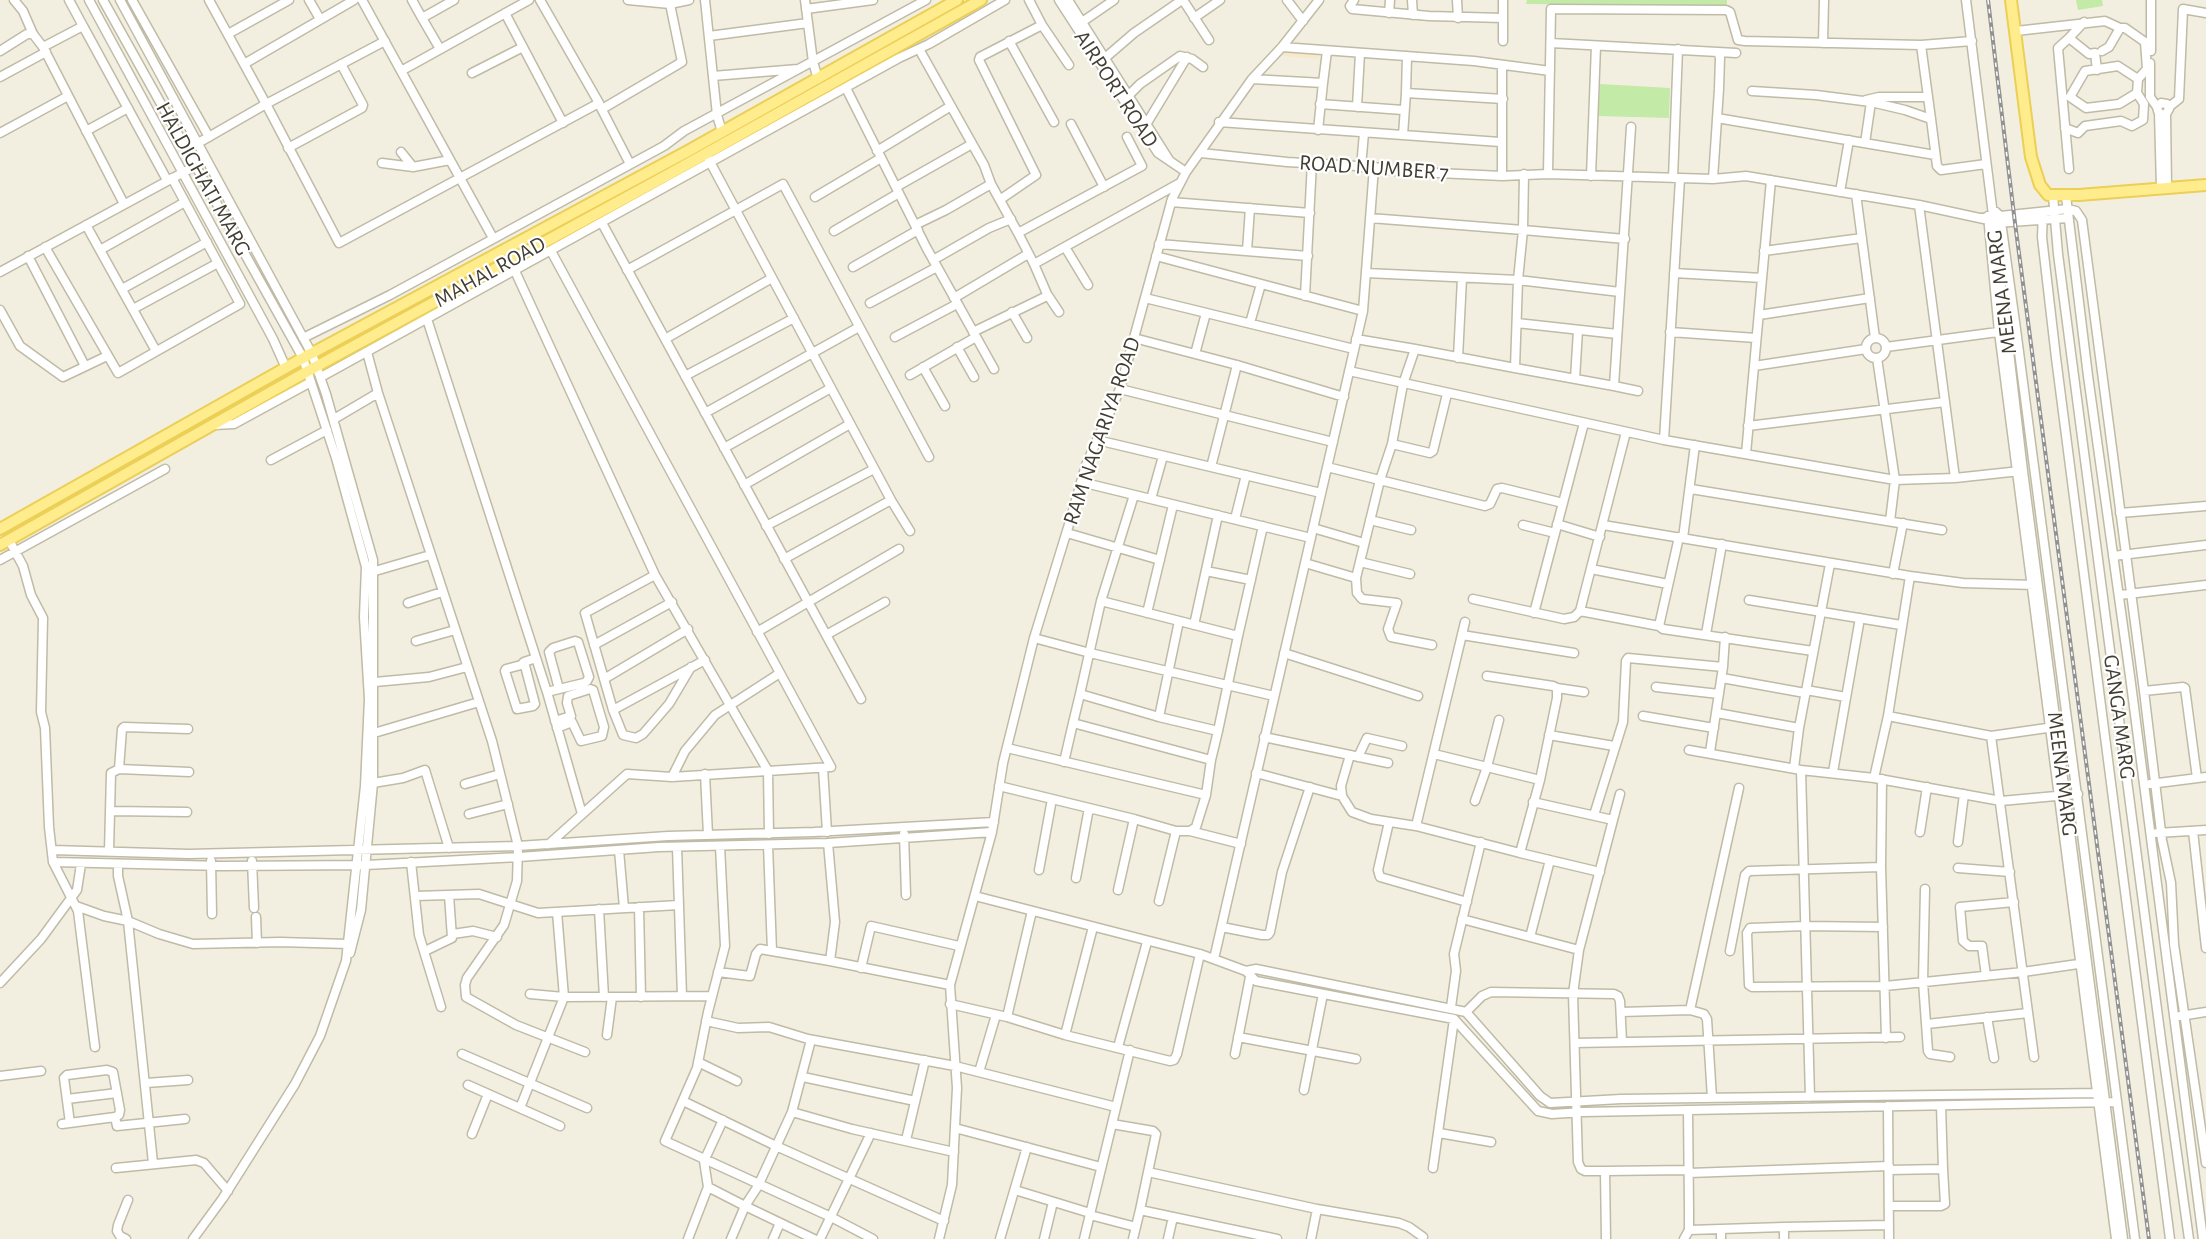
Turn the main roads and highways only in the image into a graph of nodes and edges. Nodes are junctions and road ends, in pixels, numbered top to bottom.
1 (957, 0) edge
2 (981, 0) edge
3 (2011, 0) edge
4 (2206, 185) edge
5 (1, 526) edge
6 (5, 542) edge

1 - 5 main road, MAHAL ROAD
2 - 6 main road, MAHAL ROAD
3 - 4 main road

